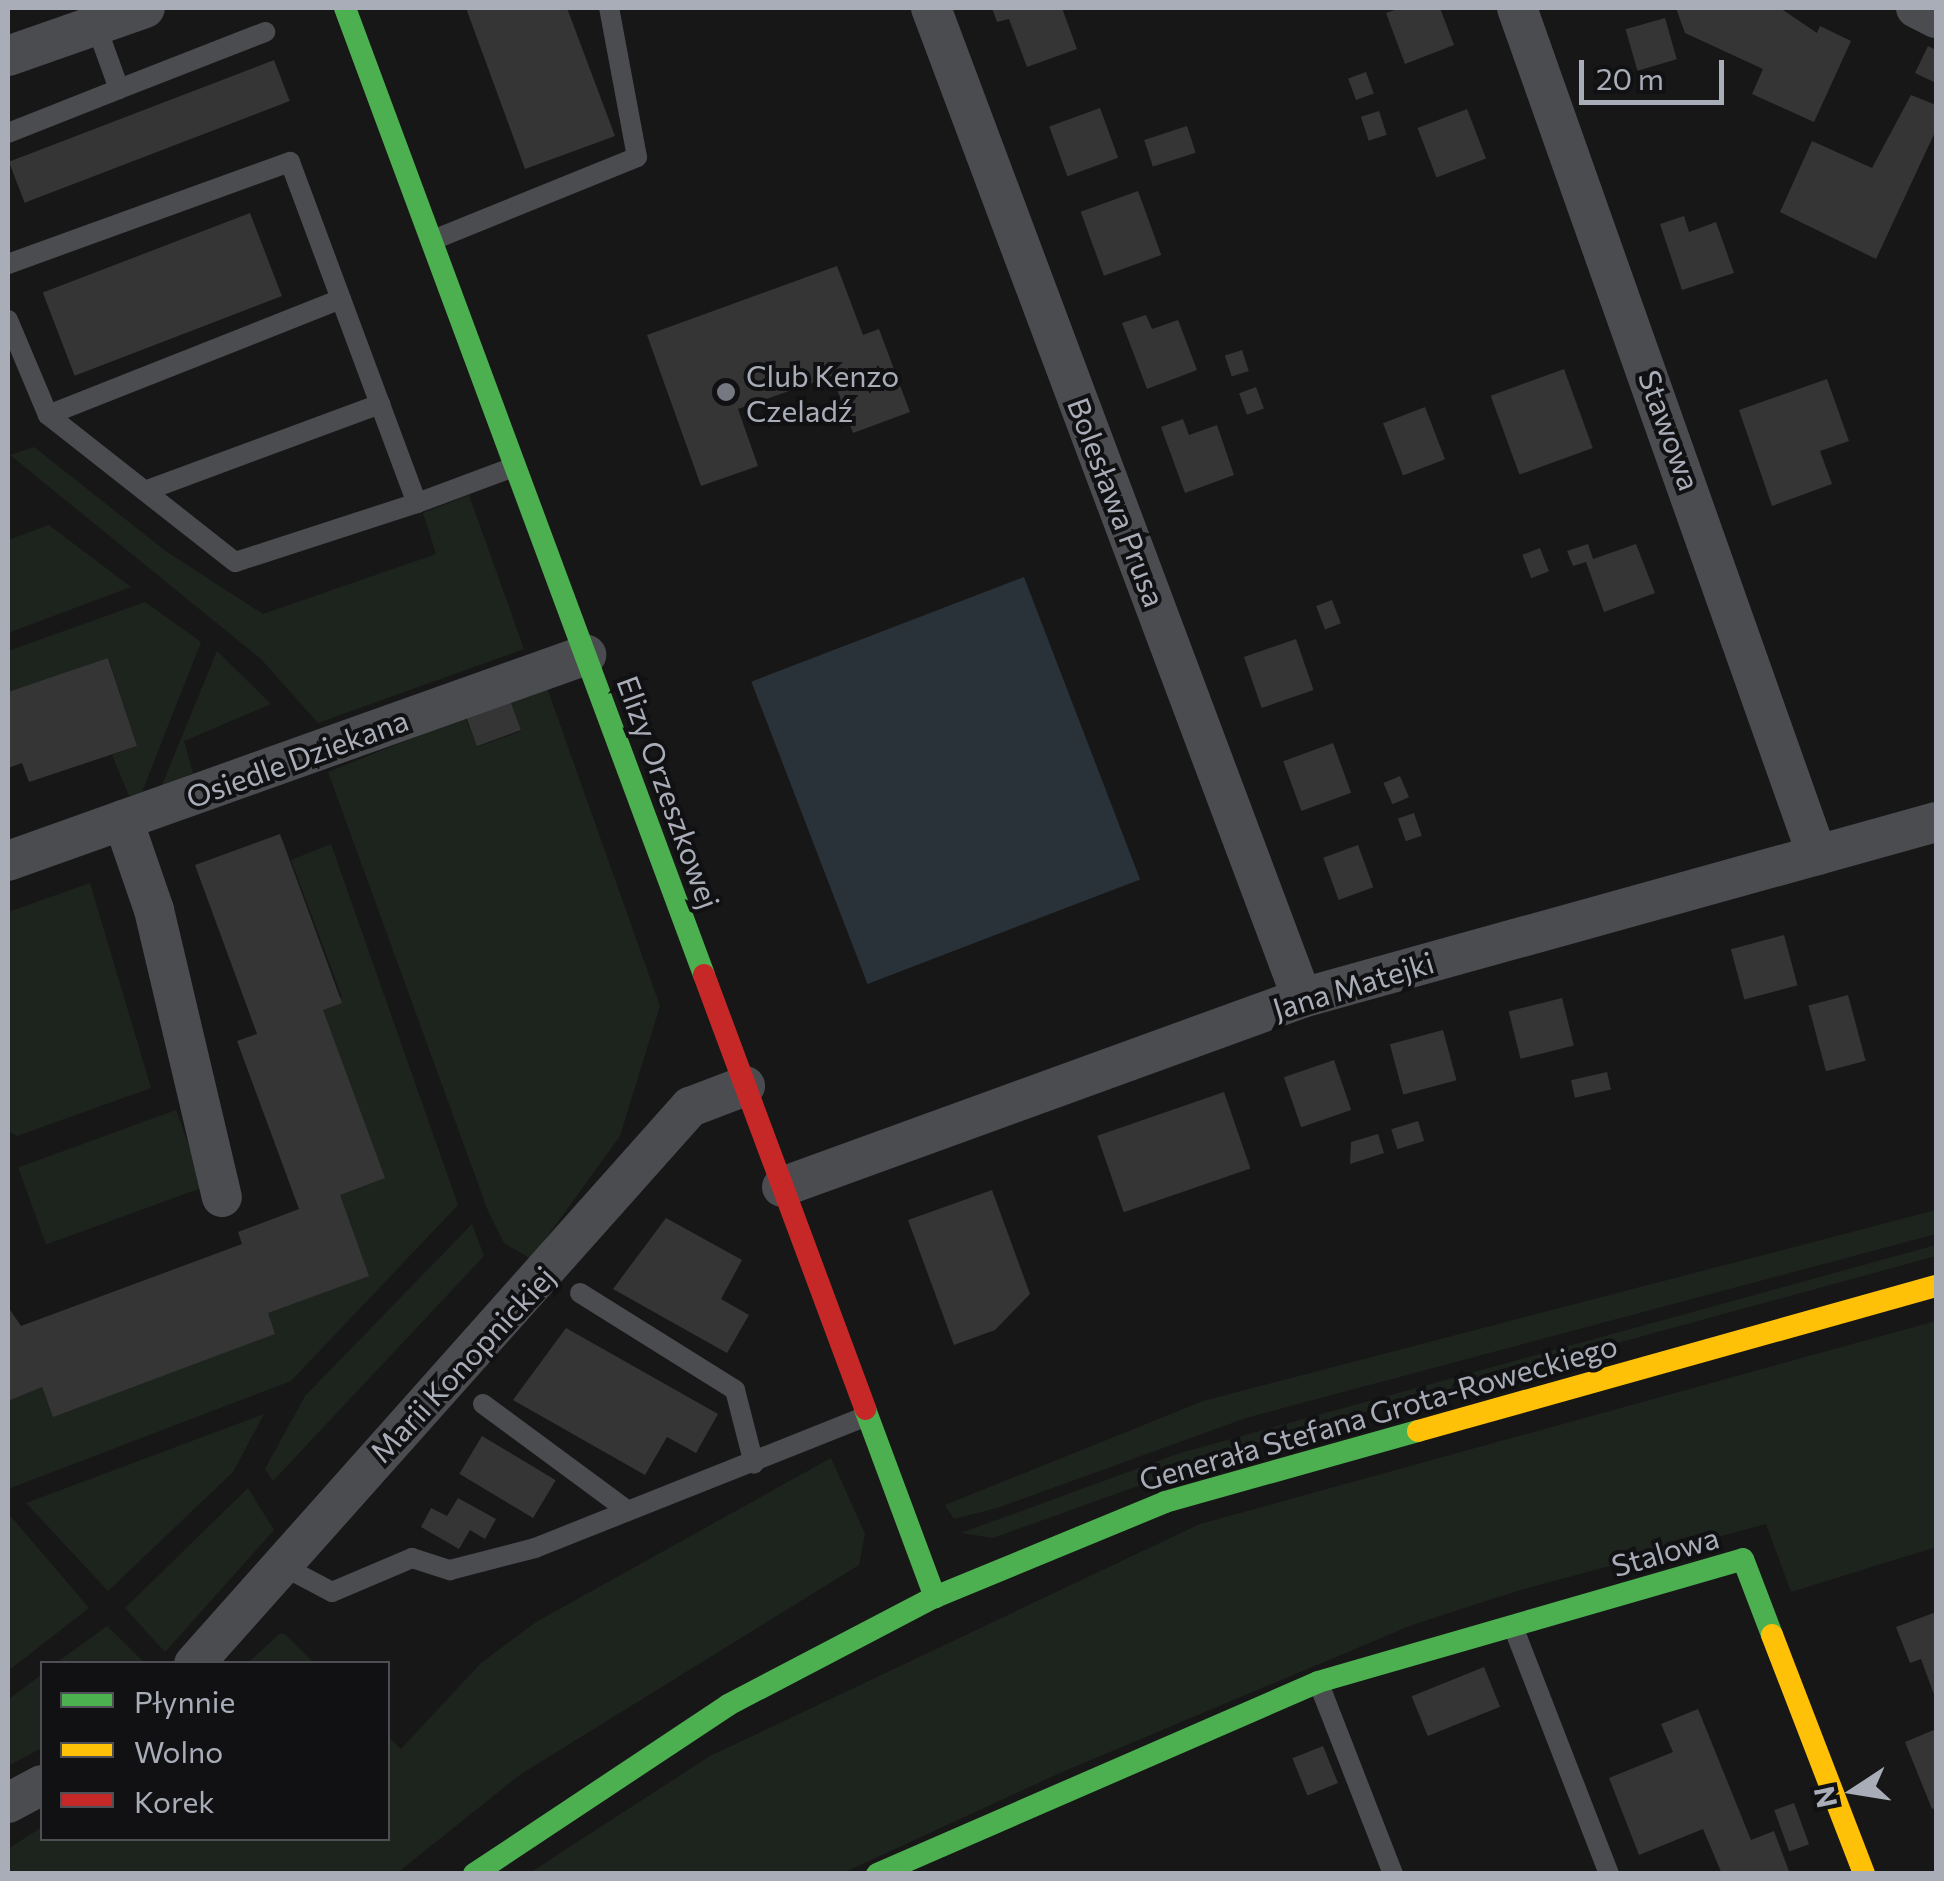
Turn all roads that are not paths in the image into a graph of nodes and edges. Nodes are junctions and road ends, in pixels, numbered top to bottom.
1 (145, 8) edge
2 (346, 8) edge
3 (609, 8) edge
4 (931, 8) edge
5 (1517, 8) edge
6 (1916, 8) edge
7 (1936, 18) edge
8 (96, 25) junction
9 (265, 32) dead end
10 (8, 56) edge
11 (119, 89) junction
12 (8, 133) edge
13 (430, 241) junction
14 (8, 264) edge
15 (340, 299) junction
16 (8, 320) edge
17 (380, 404) junction
18 (48, 415) junction
19 (514, 466) junction
20 (145, 491) junction
21 (417, 502) junction
22 (586, 655) junction
23 (123, 820) junction
24 (1936, 822) edge
25 (1818, 855) junction
26 (8, 860) edge
27 (1302, 998) junction
28 (745, 1086) junction
29 (782, 1187) junction
30 (222, 1197) dead end
31 (1936, 1286) edge
32 (580, 1293) dead end
33 (483, 1404) dead end
34 (866, 1416) junction
35 (754, 1464) junction
36 (627, 1510) junction
37 (277, 1563) junction
38 (935, 1598) junction
39 (1513, 1627) junction
40 (196, 1661) edge
41 (1328, 1679) junction
42 (40, 1787) edge
43 (8, 1802) edge
44 (930, 1862) edge
45 (474, 1874) edge
46 (877, 1874) edge
47 (1393, 1874) edge
48 (1609, 1874) edge
49 (1864, 1874) edge

1 - 8 street
2 - 13 street, Elizy Orzeszkowej
3 - 13 lane
4 - 27 street, Bolesława Prusa
5 - 25 street, Stawowa
6 - 7 street
8 - 10 street
8 - 11 lane
9 - 11 lane
11 - 12 lane
13 - 19 street, Elizy Orzeszkowej
14 - 15 lane
15 - 17 lane
15 - 18 lane
16 - 18 lane
17 - 20 lane
17 - 21 lane
18 - 20 lane
19 - 21 lane
19 - 22 street, Elizy Orzeszkowej
20 - 21 lane
22 - 23 street, Osiedle Dziekana
22 - 28 street, Elizy Orzeszkowej
23 - 26 street, Osiedle Dziekana
23 - 30 street
24 - 25 street, Jana Matejki
25 - 27 street, Jana Matejki
27 - 29 street, Jana Matejki
28 - 29 street, Elizy Orzeszkowej
28 - 37 street, Marii Konopnickiej
29 - 34 street, Elizy Orzeszkowej
31 - 38 street, Generała Stefana Grota-Roweckiego
32 - 35 lane
33 - 36 lane
34 - 35 lane
34 - 38 street, Elizy Orzeszkowej
35 - 36 lane
36 - 37 lane
37 - 40 street, Marii Konopnickiej
38 - 45 street, Generała Stefana Grota-Roweckiego
39 - 41 street, Stalowa
39 - 48 lane
39 - 49 street, Stalowa
41 - 44 street, Stalowa
41 - 47 lane
42 - 43 street
44 - 46 street

